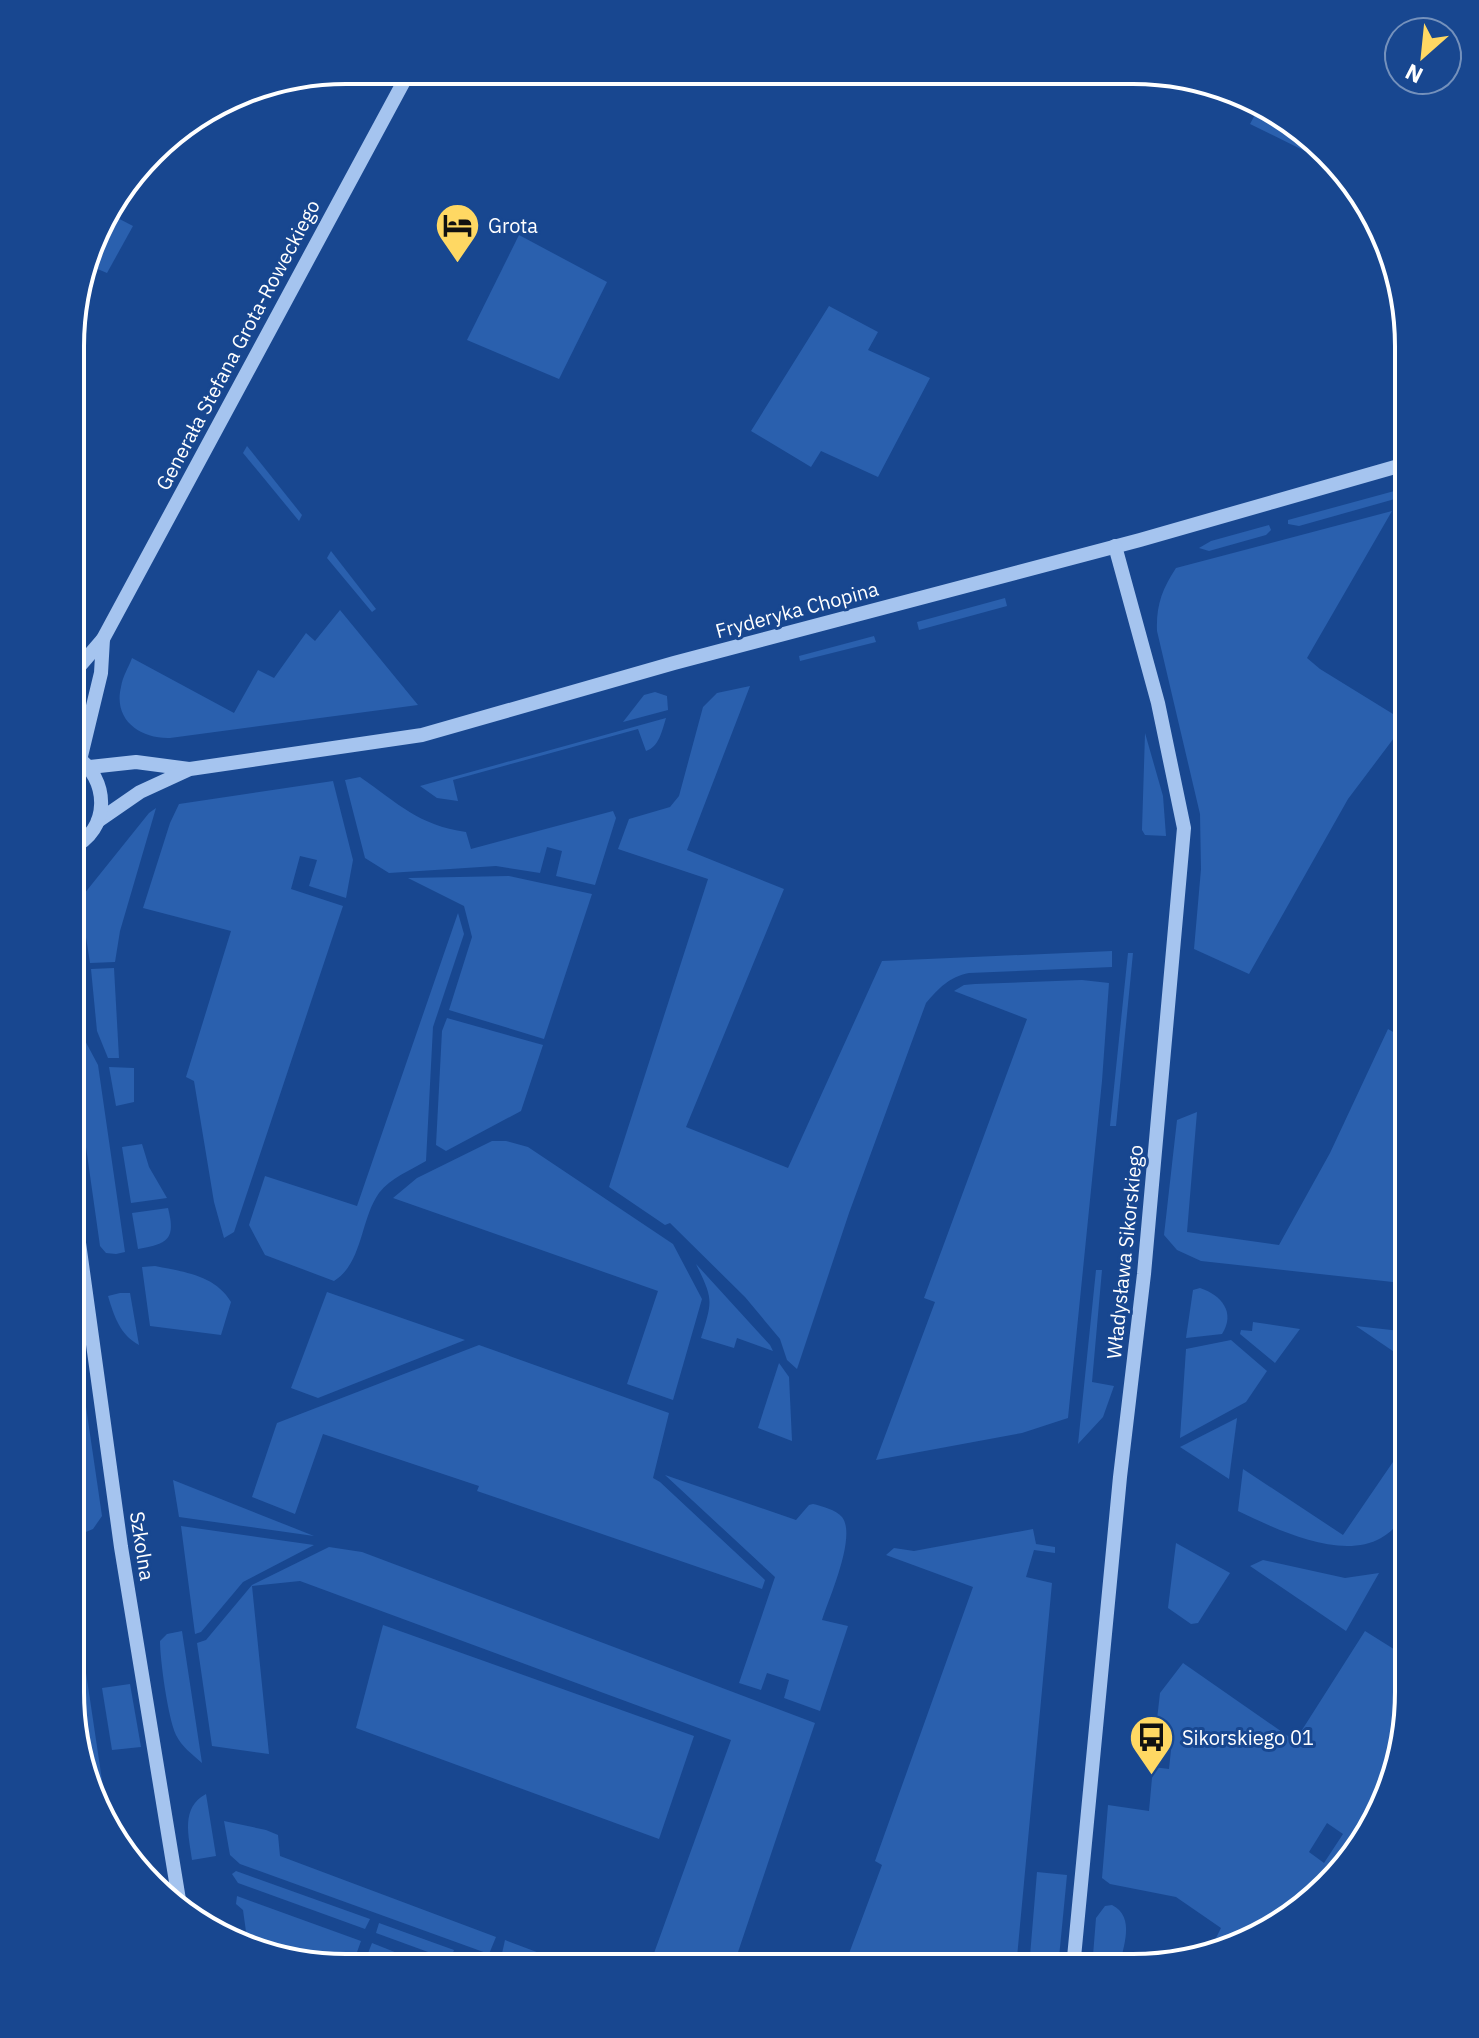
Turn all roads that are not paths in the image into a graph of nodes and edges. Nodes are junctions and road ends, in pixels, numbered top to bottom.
1 (402, 84) edge
2 (1395, 467) edge
3 (1115, 546) junction
4 (103, 639) junction
5 (84, 661) edge
6 (84, 747) edge
7 (84, 760) edge
8 (84, 764) edge
9 (190, 769) junction
10 (98, 821) junction
11 (84, 841) edge
12 (84, 1279) edge
13 (178, 1893) edge
14 (1074, 1954) edge

1 - 4 street, Generała Stefana Grota-Roweckiego
2 - 3 street, Fryderyka Chopina
3 - 9 street, Fryderyka Chopina
3 - 14 street, Władysława Sikorskiego
4 - 5 street
4 - 6 street
7 - 9 street
8 - 10 street
9 - 10 street
10 - 11 street
12 - 13 street, Szkolna

